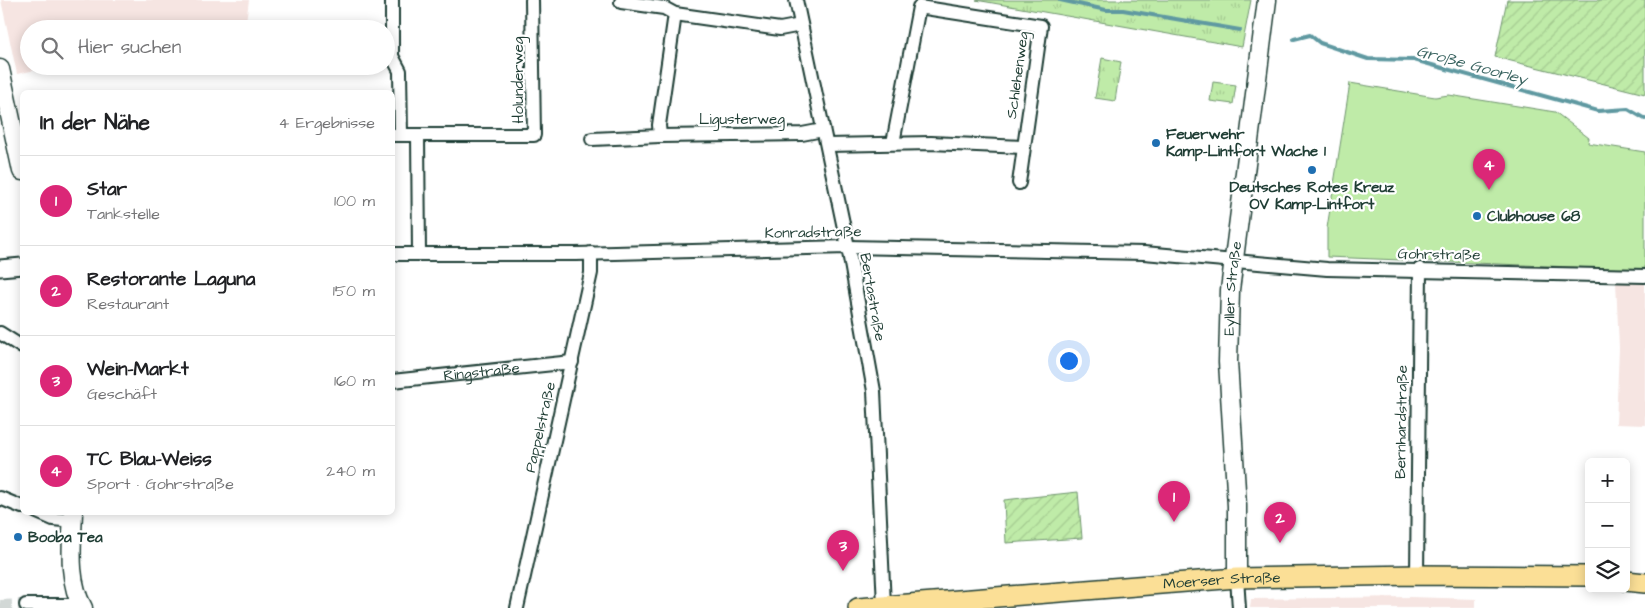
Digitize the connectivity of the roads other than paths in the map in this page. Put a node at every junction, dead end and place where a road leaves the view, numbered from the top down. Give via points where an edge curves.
1 (392, 0) edge
2 (532, 0) edge
3 (796, 0) edge
4 (1267, 0) edge
5 (621, 2) dead end
6 (674, 14) junction
7 (392, 20) edge
8 (802, 25) junction
9 (395, 62) edge
10 (0, 70) edge
11 (824, 130) junction
12 (7, 131) edge
13 (396, 135) edge
14 (418, 135) junction
15 (660, 136) junction
16 (592, 139) dead end
17 (894, 143) junction
18 (827, 145) junction
19 (1023, 147) junction
20 (20, 166) edge
21 (1019, 183) dead end
22 (848, 247) junction
23 (591, 253) junction
24 (395, 254) edge
25 (419, 254) junction
26 (1233, 259) junction
27 (20, 266) edge
28 (0, 268) edge
29 (1420, 269) junction
30 (1645, 276) edge
31 (0, 332) edge
32 (20, 347) edge
33 (572, 362) junction
34 (395, 381) edge
35 (0, 498) edge
36 (20, 506) edge
37 (56, 515) edge
38 (68, 517) edge
39 (1630, 572) edge
40 (1645, 572) edge
41 (1417, 575) junction
42 (1585, 576) edge
43 (1237, 578) junction
44 (1630, 581) edge
45 (1645, 583) edge
46 (884, 604) junction
47 (26, 605) dead end
48 (77, 607) edge
49 (516, 608) edge
50 (858, 608) edge
51 (1239, 608) edge

1 - 7 street, Holunderweg
2 - 14 street, Holunderweg via 534,135
3 - 8 street, Bertastraße
4 - 26 main road, Eyller Straße
5 - 6 street via 664,8
6 - 8 street via 780,29
6 - 15 street
8 - 11 street, Bertastraße
9 - 13 street, Holunderweg via 400,71
10 - 12 main road
11 - 15 street, Ligusterweg via 802,134
11 - 18 street, Bertastraße
12 - 20 main road
13 - 14 street, Holunderweg
14 - 25 street
15 - 16 street, Ligusterweg
17 - 18 street
17 - 19 street
17 - 19 street, Schlehenweg via 919,8 1041,26
18 - 22 street, Bertastraße
19 - 21 street, Schlehenweg
22 - 23 street, Konradstraße
22 - 26 street, Konradstraße via 1144,253
22 - 46 street, Bertastraße via 874,391
23 - 25 street, Konradstraße
23 - 33 street, Pappelstraße via 591,274
24 - 25 street, Konradstraße
26 - 29 street, Gohrstraße via 1327,269
26 - 43 main road, Eyller Straße via 1228,335
27 - 28 street
29 - 30 street, Gohrstraße
29 - 41 street, Bernhardstraße
31 - 32 street
33 - 34 street, Ringstraße
33 - 49 street, Pappelstraße
35 - 36 street
37 - 38 street
38 - 48 main road via 65,574
39 - 40 main road
41 - 42 main road, Moerser Straße
41 - 43 main road, Moerser Straße
43 - 46 main road, Moerser Straße
43 - 51 street
44 - 45 main road
46 - 50 main road, Moerser Straße
47 - 48 street

